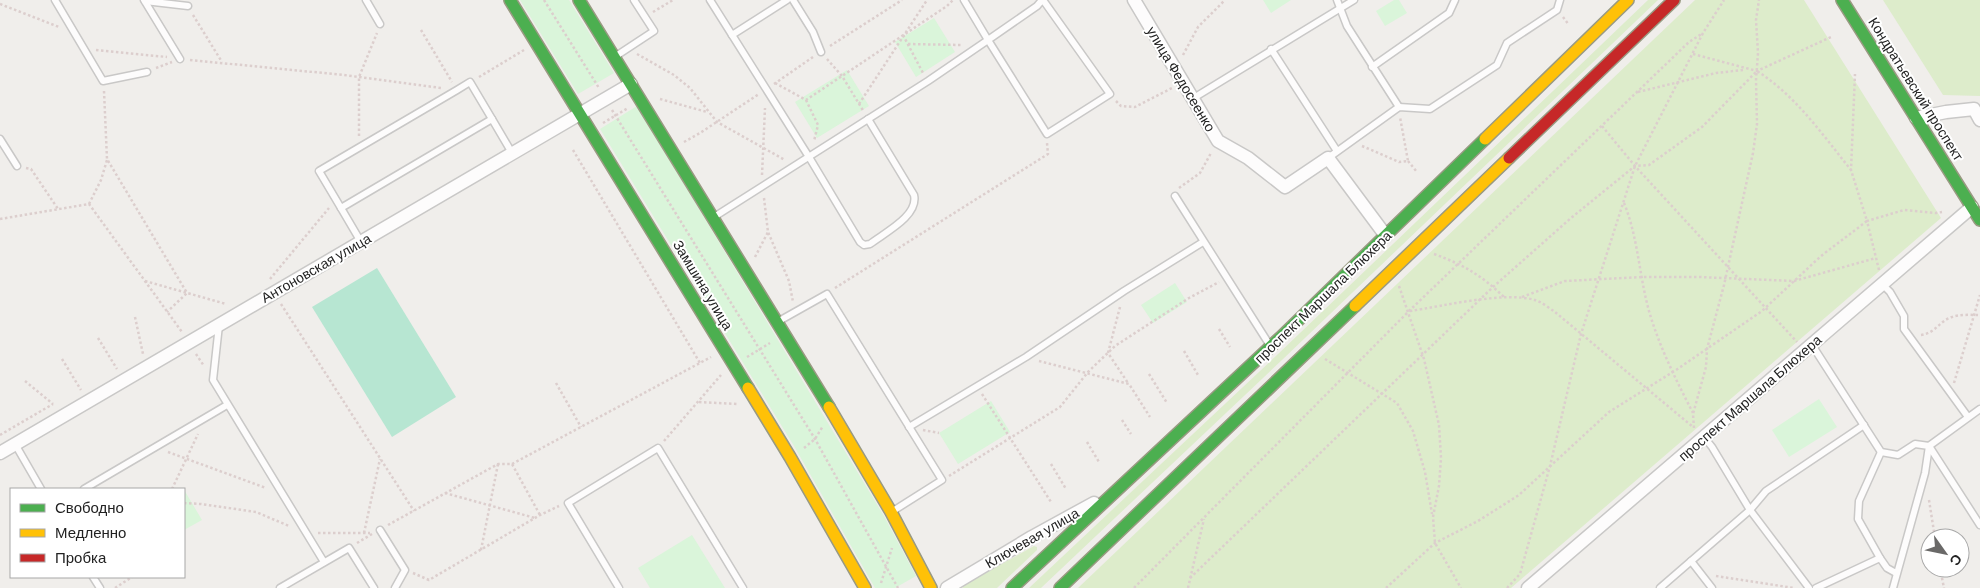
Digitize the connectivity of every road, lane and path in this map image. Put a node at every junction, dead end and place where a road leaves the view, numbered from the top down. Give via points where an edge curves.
1 (55, 0) edge
2 (366, 0) edge
3 (510, 0) edge
4 (544, 0) edge
5 (579, 0) edge
6 (634, 0) edge
7 (673, 0) edge
8 (710, 0) edge
9 (787, 0) edge
10 (793, 0) edge
11 (902, 0) edge
12 (927, 0) edge
13 (953, 0) edge
14 (964, 0) edge
15 (1043, 0) edge
16 (1134, 0) edge
17 (1225, 0) edge
18 (1337, 0) edge
19 (1354, 0) edge
20 (1455, 0) edge
21 (1560, 0) edge
22 (1628, 0) edge
23 (1674, 0) edge
24 (1724, 0) edge
25 (1759, 0) edge
26 (1842, 0) edge
27 (144, 1) edge
28 (0, 4) edge
29 (188, 6) joint
30 (1340, 9) junction
31 (645, 17) junction
32 (380, 24) joint
33 (421, 30) dead end
34 (74, 33) junction
35 (1703, 33) junction
36 (732, 35) junction
37 (903, 35) junction
38 (1832, 37) dead end
39 (988, 40) junction
40 (908, 44) junction
41 (980, 45) junction
42 (529, 47) dead end
43 (84, 48) junction
44 (629, 48) junction
45 (1271, 49) junction
46 (821, 52) junction
47 (1692, 54) junction
48 (615, 57) junction
49 (180, 59) junction
50 (222, 62) junction
51 (1372, 67) junction
52 (1747, 69) junction
53 (1175, 70) junction
54 (1757, 71) junction
55 (147, 72) joint
56 (1855, 74) dead end
57 (842, 76) junction
58 (359, 77) junction
59 (103, 81) junction
60 (928, 81) junction
61 (470, 82) junction
62 (1678, 82) junction
63 (775, 83) junction
64 (1183, 83) junction
65 (631, 84) junction
66 (766, 89) junction
67 (457, 90) junction
68 (1637, 92) junction
69 (602, 93) dead end
70 (1110, 94) junction
71 (1192, 99) junction
72 (641, 100) junction
73 (806, 100) junction
74 (859, 104) junction
75 (610, 106) dead end
76 (1399, 108) junction
77 (709, 113) junction
78 (1978, 113) edge
79 (580, 114) junction
80 (616, 115) junction
81 (1916, 118) junction
82 (492, 119) junction
83 (868, 119) junction
84 (716, 122) junction
85 (1602, 126) junction
86 (591, 130) junction
87 (1047, 134) junction
88 (0, 139) edge
89 (1218, 140) junction
90 (1351, 141) junction
91 (678, 145) dead end
92 (358, 148) junction
93 (764, 148) junction
94 (573, 150) dead end
95 (512, 153) junction
96 (1332, 154) junction
97 (809, 157) junction
98 (107, 159) junction
99 (1408, 161) junction
100 (16, 166) joint
101 (795, 166) junction
102 (1634, 166) junction
103 (1851, 170) junction
104 (1417, 172) dead end
105 (762, 186) junction
106 (1175, 196) joint
107 (336, 200) junction
108 (1624, 201) junction
109 (89, 204) junction
110 (1972, 207) junction
111 (341, 208) junction
112 (58, 209) junction
113 (1942, 212) dead end
114 (714, 218) junction
115 (0, 219) edge
116 (1980, 220) edge
117 (1866, 221) junction
118 (768, 232) junction
119 (1386, 236) junction
120 (361, 242) junction
121 (1203, 242) junction
122 (1415, 248) junction
123 (1876, 258) junction
124 (1459, 263) junction
125 (751, 264) dead end
126 (1728, 266) junction
127 (1393, 270) junction
128 (1642, 277) junction
129 (1227, 278) junction
130 (1725, 278) junction
131 (1600, 280) junction
132 (1740, 280) junction
133 (144, 281) junction
134 (1794, 281) junction
135 (1882, 284) junction
136 (1493, 286) junction
137 (270, 288) junction
138 (1124, 291) junction
139 (187, 293) junction
140 (827, 294) junction
141 (1980, 295) edge
142 (1504, 297) junction
143 (1522, 297) junction
144 (1478, 301) junction
145 (1766, 308) junction
146 (244, 310) junction
147 (1409, 311) junction
148 (167, 312) junction
149 (794, 312) junction
150 (1974, 315) junction
151 (1980, 315) edge
152 (135, 317) dead end
153 (778, 322) junction
154 (219, 325) junction
155 (1219, 329) dead end
156 (1581, 334) junction
157 (98, 338) dead end
158 (189, 342) junction
159 (772, 342) dead end
160 (1915, 344) junction
161 (1230, 347) dead end
162 (1271, 347) junction
163 (1808, 347) junction
164 (760, 349) junction
165 (1707, 349) junction
166 (1310, 350) junction
167 (1184, 351) dead end
168 (1108, 353) junction
169 (716, 354) dead end
170 (1422, 354) junction
171 (1026, 357) junction
172 (62, 360) dead end
173 (742, 360) dead end
174 (700, 363) junction
175 (146, 367) junction
176 (725, 370) dead end
177 (1088, 372) junction
178 (1348, 372) junction
179 (1672, 372) junction
180 (1149, 374) dead end
181 (1198, 375) dead end
182 (124, 380) junction
183 (213, 380) junction
184 (25, 381) dead end
185 (556, 383) dead end
186 (1129, 384) junction
187 (978, 386) junction
188 (1646, 388) junction
189 (1383, 394) junction
190 (1951, 394) junction
191 (88, 401) junction
192 (699, 402) junction
193 (1167, 403) dead end
194 (53, 404) junction
195 (737, 404) dead end
196 (227, 405) junction
197 (1980, 409) edge
198 (831, 410) junction
199 (66, 414) junction
200 (1693, 414) junction
201 (1150, 417) dead end
202 (1968, 417) junction
203 (206, 418) junction
204 (1122, 420) dead end
205 (1864, 425) junction
206 (581, 427) junction
207 (909, 427) junction
208 (1694, 428) junction
209 (1131, 434) dead end
210 (0, 435) edge
211 (1704, 437) junction
212 (1010, 438) junction
213 (815, 439) junction
214 (1086, 442) dead end
215 (15, 444) junction
216 (1929, 446) junction
217 (156, 447) junction
218 (658, 448) junction
219 (0, 452) edge
220 (1882, 452) junction
221 (790, 457) junction
222 (380, 458) junction
223 (186, 459) junction
224 (1099, 462) dead end
225 (498, 464) junction
226 (512, 464) junction
227 (1051, 464) dead end
228 (1550, 466) junction
229 (1924, 474) junction
230 (942, 480) junction
231 (40, 488) edge
232 (86, 488) edge
233 (172, 488) edge
234 (1066, 489) dead end
235 (1118, 490) junction
236 (445, 493) junction
237 (282, 494) junction
238 (1051, 502) dead end
239 (568, 503) junction
240 (185, 504) edge
241 (490, 506) junction
242 (1750, 510) junction
243 (414, 511) junction
244 (891, 512) junction
245 (540, 515) junction
246 (1205, 517) junction
247 (1433, 517) junction
248 (535, 518) junction
249 (1980, 525) edge
250 (899, 527) junction
251 (1933, 528) edge
252 (380, 530) joint
253 (306, 533) junction
254 (364, 533) junction
255 (1435, 543) junction
256 (349, 548) junction
257 (480, 550) junction
258 (1880, 558) junction
259 (1691, 560) junction
260 (324, 562) junction
261 (886, 565) junction
262 (405, 570) junction
263 (1701, 573) junction
264 (1896, 573) junction
265 (130, 578) edge
266 (1190, 578) junction
267 (115, 588) edge
268 (280, 588) edge
269 (374, 588) edge
270 (395, 588) edge
271 (619, 588) edge
272 (743, 588) edge
273 (865, 588) edge
274 (879, 588) edge
275 (898, 588) edge
276 (931, 588) edge
277 (947, 588) edge
278 (1012, 588) edge
279 (1060, 588) edge
280 (1134, 588) edge
281 (1188, 588) edge
282 (1386, 588) edge
283 (1461, 588) edge
284 (1507, 588) edge
285 (1528, 588) edge
286 (1660, 588) edge
287 (1712, 588) edge
288 (1794, 588) edge
289 (1809, 588) edge
290 (1816, 588) edge
291 (1893, 588) edge

1 - 34 lane
2 - 32 lane
3 - 79 main road, Замшина улица
4 - 69 path
5 - 48 main road
6 - 31 lane
7 - 31 path
8 - 36 lane
9 - 36 lane
10 - 46 lane
11 - 46 path
12 - 37 path
13 - 37 path
14 - 39 lane
15 - 39 lane
15 - 70 lane
16 - 53 street, улица Федосеенко
17 - 53 path via 1198,26
18 - 30 lane
19 - 30 lane
20 - 51 lane via 1449,13
21 - 76 lane via 1557,10 1507,43 1497,64 1490,70 1430,109
22 - 119 main road, проспект Маршала Блюхера
23 - 122 main road, проспект Маршала Блюхера
24 - 35 path
25 - 54 path
26 - 81 main road, Кондратьевский проспект
27 - 29 lane
27 - 49 lane
28 - 34 path
29 - 50 path
30 - 45 lane
30 - 51 lane
31 - 44 lane via 654,31
32 - 58 path
33 - 67 path
34 - 43 lane
35 - 47 path
35 - 68 path via 1689,42
36 - 66 lane
37 - 40 path
37 - 57 path
37 - 74 path
38 - 54 path
39 - 41 lane
39 - 87 lane
40 - 41 path
40 - 60 path
41 - 60 lane
42 - 61 path
43 - 49 path
43 - 59 lane
44 - 48 lane
44 - 77 path via 690,88
45 - 71 lane
45 - 96 lane
46 - 57 path
46 - 63 path
47 - 52 path
47 - 62 path
48 - 65 main road
49 - 50 path
49 - 55 path
50 - 58 path
51 - 76 lane
52 - 54 path
52 - 62 path
53 - 64 street, улица Федосеенко
54 - 102 path via 1702,126 1649,165
54 - 103 path via 1776,84 1807,115
54 - 126 path via 1757,124 1753,154
55 - 59 lane
56 - 103 path
57 - 73 path
57 - 74 path
58 - 67 path
58 - 92 path
59 - 98 path
60 - 83 lane
61 - 67 lane
61 - 82 lane
62 - 68 path
62 - 102 path
63 - 66 path
63 - 73 path
64 - 70 path via 1135,107 1121,106
64 - 71 street, улица Федосеенко
65 - 72 main road
65 - 79 street, Антоновская улица
66 - 84 path
66 - 93 path
66 - 97 lane
67 - 92 lane
68 - 85 path
70 - 87 lane
71 - 89 street, улица Федосеенко
72 - 77 path via 648,96
72 - 80 path
72 - 114 main road
73 - 97 path via 818,125
74 - 83 path
75 - 80 path
76 - 90 lane
76 - 99 path
77 - 84 path
78 - 81 street via 1946,112
79 - 86 main road, Замшина улица
79 - 95 street, Антоновская улица
80 - 86 path
80 - 164 path
81 - 110 main road, Кондратьевский проспект
82 - 95 lane
82 - 111 lane
83 - 97 lane
83 - 97 lane via 915,201 909,215 870,244 860,242
84 - 91 path
84 - 93 path
85 - 102 path
85 - 124 path
86 - 221 main road, Замшина улица
87 - 140 path via 1048,154
88 - 100 lane
89 - 96 street, улица Федосеенко via 1285,187
89 - 106 path via 1200,173 1179,188
90 - 96 lane
90 - 99 path via 1399,162
92 - 107 lane via 319,171
93 - 101 path
93 - 105 path
94 - 174 path
95 - 120 street, Антоновская улица
96 - 119 street
97 - 101 lane
98 - 109 path
98 - 139 path
99 - 104 path
100 - 112 path via 31,169
101 - 105 lane
102 - 108 path
102 - 126 path
102 - 136 path
103 - 117 path
105 - 114 lane
105 - 118 path
106 - 121 lane
107 - 111 lane
107 - 137 path
108 - 128 path
108 - 131 path
109 - 112 path
109 - 133 path
110 - 116 main road, Кондратьевский проспект
110 - 135 street, проспект Маршала Блюхера
111 - 120 lane
112 - 115 path
113 - 117 path via 1904,210
114 - 153 main road
117 - 123 path
117 - 134 path via 1820,256
118 - 125 path
118 - 149 path via 789,281
119 - 162 main road, проспект Маршала Блюхера
120 - 137 street, Антоновская улица
121 - 129 lane
121 - 138 lane
122 - 124 path
122 - 127 main road, проспект Маршала Блюхера
123 - 134 path
123 - 135 path
124 - 136 path
124 - 147 path
126 - 130 path
126 - 132 path
127 - 147 path
127 - 166 main road, проспект Маршала Блюхера
128 - 130 path
128 - 131 path
128 - 179 path via 1650,311
129 - 162 lane
129 - 168 path via 1181,304
130 - 132 path
130 - 165 path
131 - 143 path via 1565,282
131 - 156 path
132 - 134 path
132 - 145 path
133 - 139 path
133 - 148 path
134 - 145 path
135 - 160 lane via 1904,316 1904,329
135 - 163 street, проспект Маршала Блюхера
136 - 142 path
136 - 144 path
137 - 146 street, Антоновская улица
137 - 222 path
138 - 168 path
138 - 171 lane
139 - 146 path
139 - 148 path
140 - 149 lane
140 - 207 lane
141 - 150 path
142 - 143 path
142 - 144 path
143 - 156 path via 1537,300
144 - 147 path
144 - 170 path
145 - 163 path
145 - 165 path
146 - 154 street, Антоновская улица
147 - 170 path
147 - 178 path
148 - 158 path
149 - 153 lane
150 - 151 path
150 - 160 path via 1952,317 1930,334 1921,335
150 - 190 path
152 - 175 path
153 - 198 main road
154 - 158 street, Антоновская улица
154 - 183 lane
155 - 161 path
156 - 188 path
156 - 228 path
157 - 182 path
158 - 175 street, Антоновская улица
158 - 183 path
159 - 164 path
160 - 190 lane
162 - 235 main road, проспект Маршала Блюхера
163 - 205 lane
163 - 211 street, проспект Маршала Блюхера
164 - 173 path
164 - 213 path
165 - 179 path
165 - 200 path via 1706,367
166 - 178 path
166 - 279 main road, проспект Маршала Блюхера
167 - 181 path
168 - 177 path
168 - 186 path
169 - 174 path
170 - 189 path
170 - 247 path via 1439,425 1441,458
171 - 177 path
171 - 187 lane
172 - 191 path
174 - 206 path
175 - 182 street, Антоновская улица
176 - 192 path
177 - 186 path
177 - 212 path via 1060,407
178 - 189 path
178 - 246 path
179 - 188 path
179 - 200 path
180 - 193 path
182 - 191 street, Антоновская улица
183 - 196 lane
184 - 194 path
185 - 206 path
186 - 201 path
187 - 207 lane
187 - 212 path
188 - 208 path
188 - 228 path via 1609,412
189 - 247 path via 1396,403 1413,431
189 - 266 path
190 - 202 lane
191 - 199 street, Антоновская улица
192 - 195 path
192 - 218 path
194 - 199 path
194 - 210 path
196 - 203 lane
196 - 237 lane
197 - 202 lane
198 - 213 path
198 - 244 main road
199 - 215 street, Антоновская улица
200 - 208 path
202 - 216 lane
203 - 217 lane
203 - 223 path
204 - 209 path
205 - 220 lane
205 - 242 lane via 1766,491
206 - 226 path
207 - 230 lane
208 - 211 path
211 - 242 lane
211 - 285 street, проспект Маршала Блюхера
212 - 230 path
212 - 238 path
213 - 221 path
213 - 261 path
214 - 224 path
215 - 219 street, Антоновская улица
215 - 231 lane
216 - 220 lane via 1915,444 1898,455
216 - 229 lane
216 - 249 lane
217 - 223 path
217 - 232 lane
218 - 239 lane
218 - 272 lane
220 - 258 lane via 1859,501 1858,519
221 - 273 main road, Замшина улица
222 - 243 path
222 - 254 path
223 - 233 path
223 - 237 path
225 - 226 path
225 - 236 path
225 - 241 path
226 - 245 path
227 - 234 path
228 - 255 path via 1519,495
228 - 284 path via 1520,574
229 - 251 path
229 - 264 lane
230 - 244 lane
235 - 277 street, Ключевая улица
235 - 278 main road, проспект Маршала Блюхера
236 - 241 path
236 - 243 path
237 - 253 lane
239 - 245 path
239 - 271 lane
240 - 253 path via 256,512
241 - 248 path
241 - 257 path
242 - 259 lane
242 - 289 lane
243 - 252 path
244 - 250 main road
245 - 248 path
246 - 266 path
246 - 280 path
247 - 255 path
248 - 257 path
250 - 261 path
250 - 276 main road
252 - 262 lane
253 - 254 path
253 - 260 lane
254 - 256 path via 374,533
255 - 282 path
255 - 283 path
256 - 260 lane
256 - 269 lane
257 - 262 path via 429,580
258 - 264 lane via 1887,568
258 - 290 lane
259 - 263 lane
259 - 286 lane
260 - 268 lane
261 - 274 path
261 - 275 path
262 - 270 lane
263 - 287 lane
263 - 288 path
264 - 291 lane
265 - 267 path
266 - 281 path

